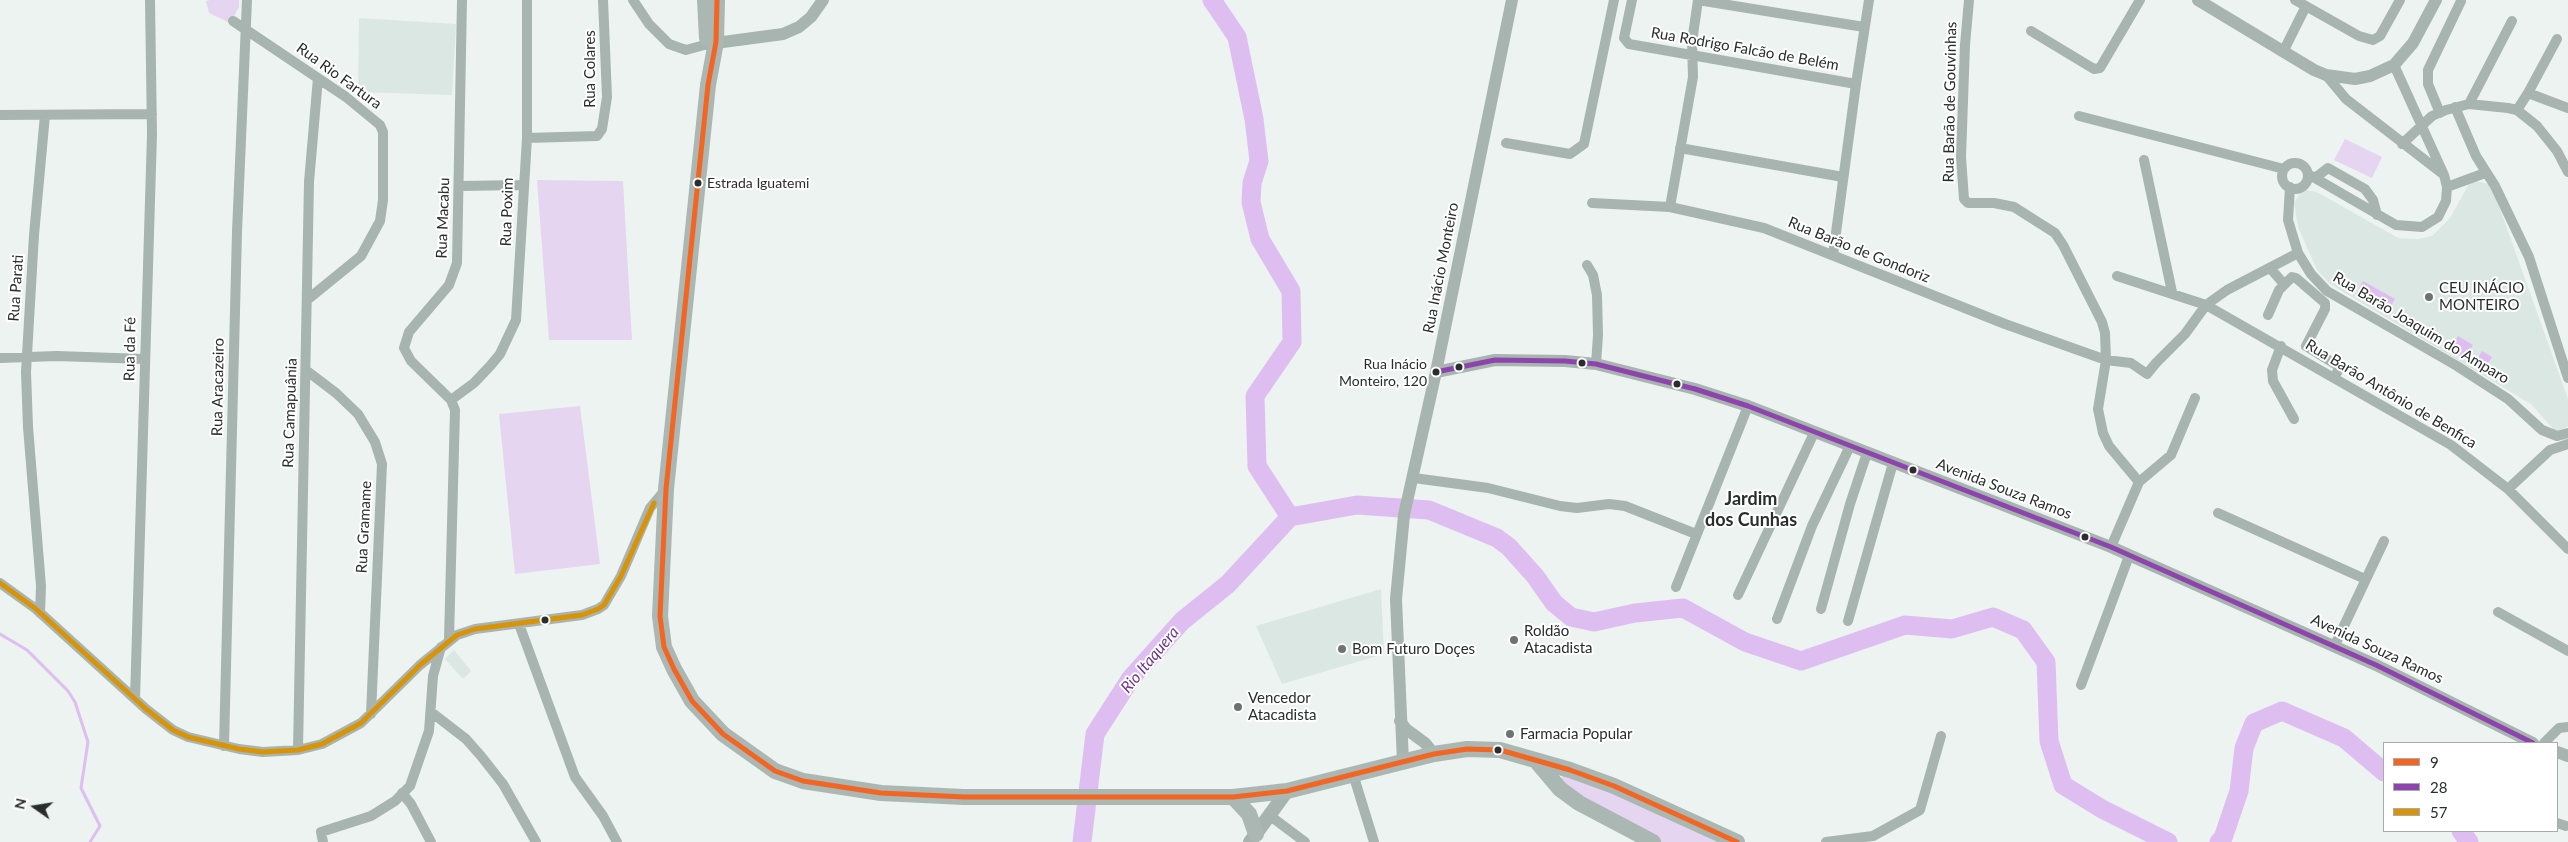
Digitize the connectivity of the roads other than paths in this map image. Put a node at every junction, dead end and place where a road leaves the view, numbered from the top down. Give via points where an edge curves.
1 (150, 0) edge
2 (247, 0) edge
3 (462, 0) edge
4 (527, 0) edge
5 (603, 0) edge
6 (633, 0) edge
7 (705, 0) edge
8 (716, 0) edge
9 (824, 0) edge
10 (1512, 0) edge
11 (1614, 0) edge
12 (1632, 0) edge
13 (1698, 0) edge
14 (1869, 0) edge
15 (1969, 0) edge
16 (2140, 0) edge
17 (2198, 0) edge
18 (2295, 0) edge
19 (2400, 0) edge
20 (2436, 0) edge
21 (2461, 1) edge
22 (2306, 6) junction
23 (233, 21) dead end
24 (2512, 21) dead end
25 (1864, 27) junction
26 (246, 29) junction
27 (2031, 31) dead end
28 (2557, 39) dead end
29 (712, 43) junction
30 (2284, 50) junction
31 (1693, 55) junction
32 (2394, 65) junction
33 (2326, 76) junction
34 (318, 78) junction
35 (1856, 84) junction
36 (2528, 93) junction
37 (2469, 104) junction
38 (2455, 107) junction
39 (2568, 108) edge
40 (2517, 110) junction
41 (2440, 113) junction
42 (152, 114) junction
43 (0, 115) edge
44 (45, 115) junction
45 (2079, 116) dead end
46 (2421, 125) junction
47 (527, 138) junction
48 (1506, 143) dead end
49 (2402, 144) junction
50 (1680, 148) junction
51 (2144, 160) dead end
52 (2284, 169) junction
53 (2568, 172) edge
54 (2485, 173) junction
55 (2444, 175) junction
56 (2312, 176) junction
57 (1844, 177) junction
58 (523, 185) junction
59 (460, 186) junction
60 (2447, 187) junction
61 (2290, 188) junction
62 (1592, 203) dead end
63 (1670, 207) junction
64 (2377, 215) junction
65 (2298, 253) junction
66 (1833, 255) junction
67 (1587, 265) dead end
68 (2270, 268) junction
69 (2117, 276) dead end
70 (2284, 284) junction
71 (2172, 292) junction
72 (307, 300) junction
73 (2206, 304) junction
74 (2268, 315) dead end
75 (2282, 346) junction
76 (27, 357) junction
77 (0, 358) edge
78 (144, 359) junction
79 (2106, 360) junction
80 (1596, 364) junction
81 (307, 372) junction
82 (1436, 372) junction
83 (2334, 378) junction
84 (2568, 378) edge
85 (2195, 398) dead end
86 (451, 400) junction
87 (1748, 406) junction
88 (2294, 419) dead end
89 (1814, 433) junction
90 (2568, 433) edge
91 (2568, 444) edge
92 (1850, 446) junction
93 (1867, 453) junction
94 (1893, 463) junction
95 (1414, 478) junction
96 (2139, 482) junction
97 (666, 489) junction
98 (2508, 490) junction
99 (2218, 513) dead end
100 (1696, 534) junction
101 (2384, 541) dead end
102 (2111, 547) junction
103 (2568, 549) edge
104 (2129, 556) junction
105 (2366, 579) junction
106 (0, 583) edge
107 (1676, 587) dead end
108 (1738, 595) dead end
109 (1821, 609) dead end
110 (2498, 612) dead end
111 (40, 613) junction
112 (1777, 619) dead end
113 (1848, 621) dead end
114 (519, 624) junction
115 (449, 640) junction
116 (441, 647) junction
117 (2334, 647) junction
118 (2568, 651) edge
119 (2081, 685) dead end
120 (135, 699) junction
121 (431, 712) junction
122 (371, 714) junction
123 (1400, 721) junction
124 (2568, 727) edge
125 (1941, 736) dead end
126 (2531, 742) edge
127 (2545, 742) edge
128 (224, 746) junction
129 (298, 750) junction
130 (1434, 754) junction
131 (1403, 762) junction
132 (1538, 763) junction
133 (1570, 770) junction
134 (1353, 774) junction
135 (1560, 788) junction
136 (1288, 790) junction
137 (402, 793) junction
138 (1233, 797) junction
139 (1269, 815) junction
140 (322, 837) edge
141 (1253, 838) edge
142 (431, 842) edge
143 (536, 842) edge
144 (617, 842) edge
145 (1305, 842) edge
146 (1374, 842) edge
147 (1653, 842) edge
148 (1736, 842) edge
149 (1826, 842) edge

1 - 42 street, Rua da Fé
2 - 26 street, Rua Aracazeiro
3 - 59 street, Rua Macabu
4 - 47 street, Rua Poxim
5 - 47 street, Rua Colares via 605,122 597,136
6 - 29 street via 649,24 669,44 686,50
7 - 29 main road
8 - 29 main road
9 - 29 street via 811,18 783,34
10 - 82 street, Rua Inácio Monteiro
11 - 48 street via 1584,144 1570,154
12 - 31 street, Rua Rodrigo Falcão de Belém via 1624,38 1629,44
13 - 25 street
13 - 31 street
14 - 25 street
15 - 79 street, Rua Barão de Gouvinhas via 1961,157 1964,199 1968,203 2014,207 2055,233 2102,322
16 - 27 street via 2100,68 2094,69
17 - 30 street
18 - 22 street
19 - 22 street via 2380,36 2368,40
20 - 32 street via 2413,43
21 - 41 street via 2428,70 2428,84
22 - 30 street
23 - 26 street, Rua Rio Fartura
24 - 37 street
25 - 35 street
26 - 34 street, Rua Rio Fartura
26 - 128 street, Rua Aracazeiro via 237,232
28 - 36 street
29 - 97 main road
30 - 33 street
31 - 35 street, Rua Rodrigo Falcão de Belém
31 - 50 street via 1693,78
32 - 33 street via 2355,79
32 - 46 street
33 - 49 street via 2346,100
34 - 72 street, Rua Camapuânia via 310,182
34 - 72 street, Rua Rio Fartura via 382,128 383,200 380,221 364,252
35 - 57 street
36 - 39 street
36 - 40 street
37 - 38 street
37 - 40 street
38 - 41 street
38 - 54 street
40 - 53 street via 2546,135
41 - 46 street
42 - 44 street
42 - 78 street, Rua da Fé
43 - 44 street
44 - 76 street, Rua Parati
45 - 52 street
46 - 49 street
46 - 55 street
47 - 58 street, Rua Poxim
49 - 55 street
50 - 57 street
50 - 63 street
51 - 71 street
52 - 56 street via 2290,163 2298,163
52 - 61 street via 2282,180
54 - 60 street
54 - 84 street via 2495,186 2529,257
55 - 60 street
56 - 61 street via 2303,186
56 - 64 street
56 - 64 street via 2328,168 2364,189 2373,200
57 - 66 street
58 - 59 street
58 - 86 street, Rua Poxim via 516,320 496,360
59 - 86 street, Rua Macabu via 458,250 453,278 409,332 404,348 410,361
60 - 64 street via 2443,209 2432,222 2422,227 2405,227
61 - 65 street, Rua Barão Joaquim do Amparo via 2288,220
62 - 63 street, Rua Barão de Gondoriz
63 - 66 street, Rua Barão de Gondoriz via 1764,228
65 - 68 street
65 - 90 street, Rua Barão Joaquim do Amparo via 2318,282 2344,303 2472,375 2508,399 2542,430 2557,436
66 - 79 street, Rua Barão de Gondoriz via 2005,324
67 - 80 street via 1597,295
68 - 70 street
68 - 73 street
69 - 71 street, Rua Barão Antônio de Benfica
70 - 74 street
70 - 83 street via 2288,279 2296,278 2325,303 2325,310 2306,346 2340,367
71 - 73 street, Rua Barão Antônio de Benfica
72 - 81 street, Rua Camapuânia
73 - 75 street, Rua Barão Antônio de Benfica
73 - 79 street, Rua Barão de Gondoriz via 2185,334 2147,374 2131,363
75 - 83 street, Rua Barão Antônio de Benfica
75 - 88 street via 2272,370 2273,381
76 - 77 street
76 - 78 street
76 - 111 street, Rua Parati via 28,428 41,586
78 - 120 street, Rua da Fé
79 - 96 street via 2099,397 2101,426 2109,446
80 - 82 street, Avenida Souza Ramos via 1495,360
80 - 87 street, Avenida Souza Ramos
81 - 122 street, Rua Gramame via 358,414 375,442 382,464
81 - 129 street, Rua Camapuânia
82 - 95 street, Rua Inácio Monteiro
83 - 98 street, Rua Barão Antônio de Benfica via 2451,445
85 - 96 street via 2170,455
86 - 115 street via 456,421
87 - 89 street, Avenida Souza Ramos
87 - 100 street
89 - 92 street, Avenida Souza Ramos
89 - 108 street
91 - 98 street via 2550,450
92 - 93 street, Avenida Souza Ramos
92 - 112 street via 1812,526
93 - 94 street, Avenida Souza Ramos
93 - 109 street
94 - 102 street, Avenida Souza Ramos
94 - 113 street
95 - 100 street via 1488,488 1560,506 1625,506
95 - 123 street, Rua Inácio Monteiro via 1404,515 1396,598
96 - 102 street
97 - 114 street via 650,508 621,576 604,605 582,615
97 - 138 main road via 660,616 664,647 692,701 722,734 775,771 803,782 881,794
98 - 103 street, Rua Barão Antônio de Benfica
99 - 105 street
100 - 107 street
101 - 105 street
102 - 104 street, Avenida Souza Ramos
104 - 117 street, Avenida Souza Ramos
104 - 119 street
105 - 117 street
106 - 111 street
110 - 118 street
111 - 120 street
114 - 115 street via 475,628
114 - 144 street via 575,777
115 - 116 street
116 - 121 street via 433,676
116 - 122 street
117 - 126 street, Avenida Souza Ramos
120 - 128 street via 173,730
121 - 137 street via 421,759 410,786
121 - 143 street via 466,739 481,756 503,784
122 - 129 street via 340,736
123 - 130 street
123 - 131 street, Rua Inácio Monteiro
124 - 127 street via 2559,728
125 - 149 street via 1920,810 1873,836
128 - 129 street via 263,752
130 - 131 main road
130 - 132 main road via 1486,749 1514,753
131 - 134 main road
132 - 133 main road
132 - 135 main road
133 - 135 main road via 1561,778
133 - 148 main road via 1614,786
134 - 136 main road
134 - 146 street
135 - 147 main road via 1579,803
136 - 138 main road
136 - 139 main road
137 - 140 street via 371,816
137 - 142 street
138 - 141 main road via 1249,814
139 - 141 main road
139 - 145 street

